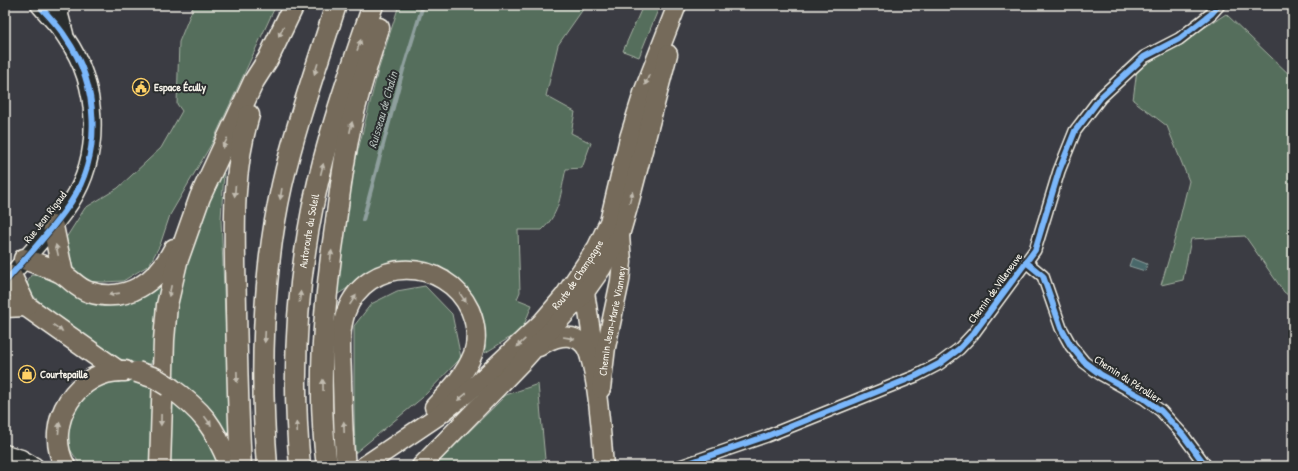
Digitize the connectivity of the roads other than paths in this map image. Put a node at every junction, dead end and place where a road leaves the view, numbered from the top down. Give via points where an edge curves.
1 (39, 5) edge
2 (61, 5) edge
3 (294, 5) edge
4 (336, 5) edge
5 (373, 5) edge
6 (385, 5) edge
7 (677, 5) edge
8 (680, 5) edge
9 (1219, 5) edge
10 (66, 37) junction
11 (268, 59) junction
12 (200, 197) junction
13 (53, 226) junction
14 (620, 235) junction
15 (597, 247) junction
16 (24, 259) junction
17 (1026, 262) junction
18 (63, 274) junction
19 (8, 278) edge
20 (585, 292) junction
21 (26, 306) junction
22 (5, 307) edge
23 (590, 358) junction
24 (524, 360) junction
25 (128, 371) junction
26 (599, 408) junction
27 (5, 453) edge
28 (370, 461) edge
29 (35, 466) edge
30 (65, 466) edge
31 (160, 466) edge
32 (230, 466) edge
33 (241, 466) edge
34 (267, 466) edge
35 (300, 466) edge
36 (327, 466) edge
37 (346, 466) edge
38 (422, 466) edge
39 (604, 466) edge
40 (680, 466) edge
41 (1206, 466) edge

1 - 10 street, Rue Jean Rigaud
2 - 10 street, Rue Jean Rigaud via 60,15
3 -> 11 highway
4 -> 34 highway via 299,121 282,186 274,237 263,364
35 -> 5 highway, Autoroute du Soleil via 296,370 304,259 313,204 341,97
36 -> 6 highway via 322,367 328,283 343,168 351,128
7 -> 15 main road, Route de Champagne via 644,90 629,138 609,222
14 -> 8 main road, Route de Champagne
9 - 17 street, Chemin de Villeneuve via 1212,14 1179,39 1144,57 1101,97 1074,131 1035,250
10 - 13 street, Rue Jean Rigaud via 77,56 90,96 93,134 88,164 81,185
11 -> 12 highway via 254,81
11 -> 33 highway via 241,145 235,191
12 -> 18 highway via 168,261 148,283 130,291 107,296 88,292
12 -> 31 highway via 179,256 167,304
13 - 16 street, Rue Jean Rigaud
18 -> 13 highway
14 - 20 main road, Route de Champagne
14 - 26 main road, Chemin Jean-Marie Vianney via 620,281 606,347
15 - 20 main road, Chemin Jean-Marie Vianney via 586,279
15 -> 28 main road, Route de Champagne via 564,296 510,353 438,416
16 - 18 highway
16 - 19 street, Rue Jean Rigaud
17 - 40 street, Chemin de Villeneuve via 973,334 939,364 916,376 767,436
17 - 41 street, Chemin du Pérollier via 1043,276 1061,328 1070,346 1084,362 1161,411
19 - 21 highway
20 - 23 main road, Chemin Jean-Marie Vianney via 592,338
20 - 24 main road, Route de Champagne
21 - 22 highway
21 -> 25 highway
24 -> 23 main road, Chemin Jean-Marie Vianney via 546,341 557,337 577,340 584,345
23 - 26 main road, Chemin Jean-Marie Vianney
24 - 38 main road, Route de Champagne
30 -> 25 highway via 60,454 58,437 61,416 65,408 78,389 92,378 107,372
25 -> 32 highway, bridge via 155,378 205,417
26 - 39 main road, Chemin Jean-Marie Vianney
27 - 29 street
37 -> 28 main road via 341,343 347,310 359,291 383,275 403,270 438,275 454,287 467,303 476,330 474,352 464,373 433,408

